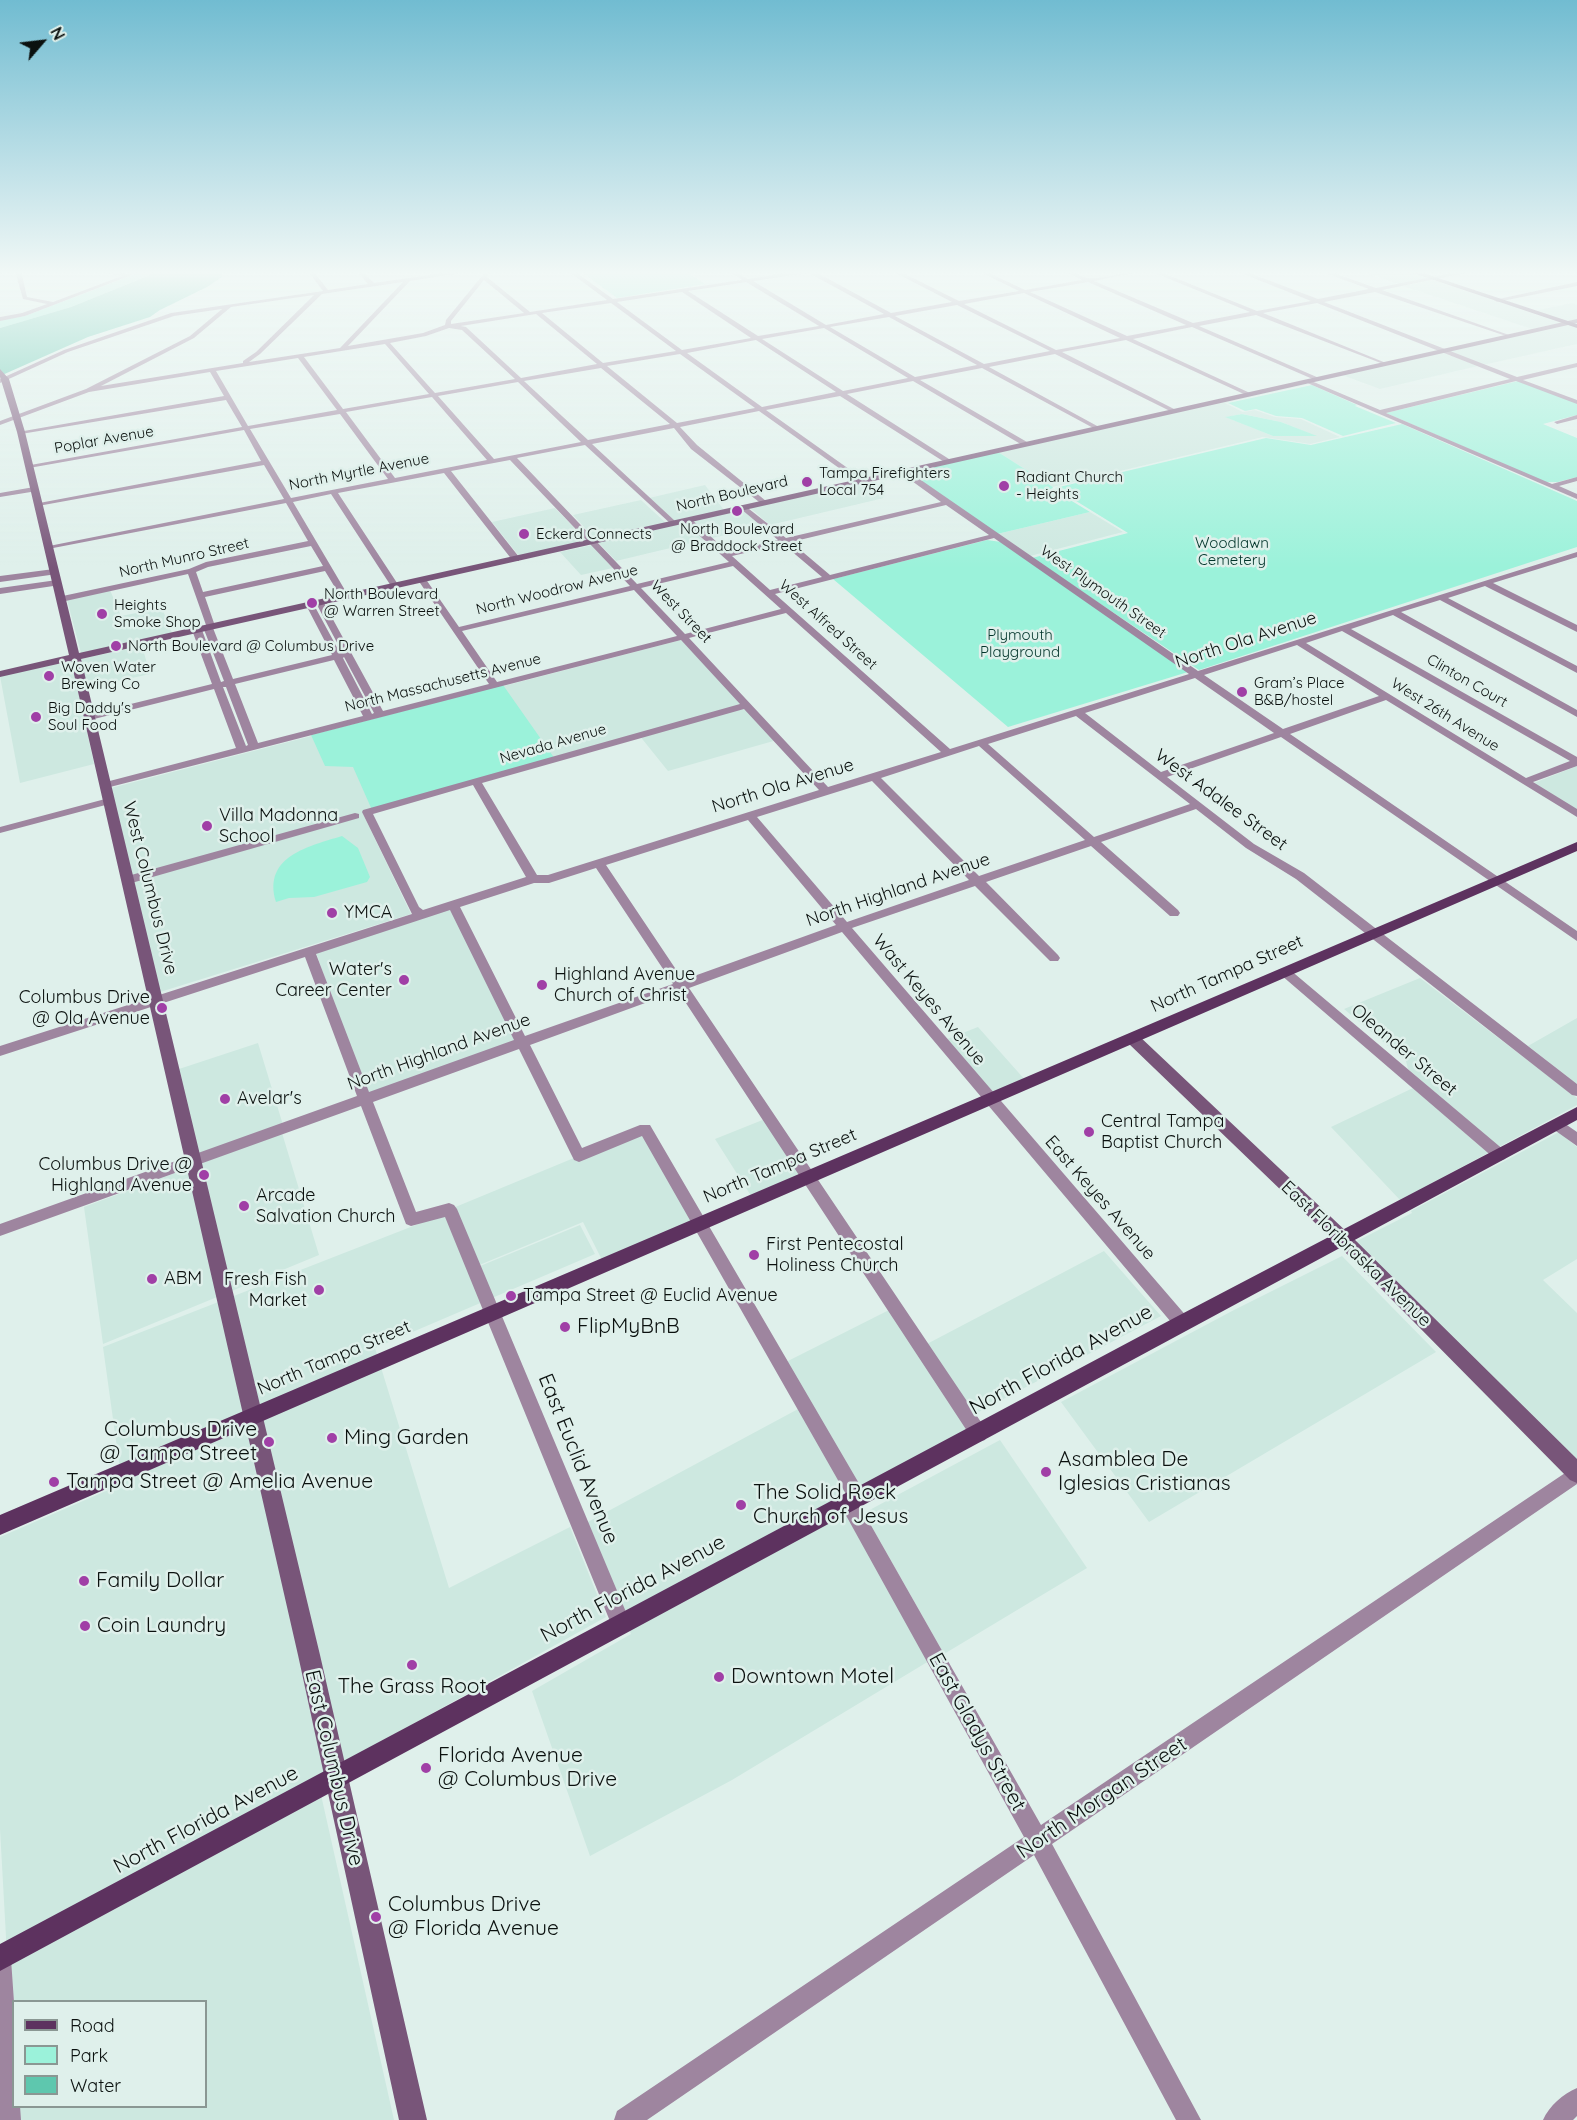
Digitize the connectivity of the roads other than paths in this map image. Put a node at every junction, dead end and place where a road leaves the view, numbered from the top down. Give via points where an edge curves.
1 (19, 370) edge
2 (127, 370) edge
3 (212, 370) joint
4 (310, 370) edge
5 (410, 370) edge
6 (508, 370) edge
7 (581, 370) edge
8 (608, 370) edge
9 (707, 370) edge
10 (807, 370) edge
11 (899, 370) edge
12 (963, 370) edge
13 (991, 370) edge
14 (1093, 370) edge
15 (1196, 370) edge
16 (1296, 370) edge
17 (1357, 370) edge
18 (1493, 370) edge
19 (1558, 370) edge
20 (2, 377) edge
21 (914, 379) junction
22 (1317, 379) junction
23 (1518, 380) junction
24 (520, 381) junction
25 (1307, 381) junction
26 (88, 390) junction
27 (842, 392) junction
28 (1248, 394) junction
29 (433, 396) junction
30 (229, 397) junction
31 (1577, 402) edge
32 (759, 408) junction
33 (1174, 411) junction
34 (342, 412) junction
35 (1380, 412) junction
36 (16, 416) junction
37 (1577, 417) edge
38 (1557, 422) dead end
39 (0, 423) edge
40 (675, 425) junction
41 (1097, 428) junction
42 (247, 429) junction
43 (21, 432) junction
44 (586, 442) junction
45 (1024, 444) junction
46 (511, 456) junction
47 (491, 460) junction
48 (946, 461) junction
49 (266, 462) junction
50 (28, 466) junction
51 (445, 469) junction
52 (902, 471) junction
53 (392, 479) junction
54 (1577, 479) edge
55 (860, 481) junction
56 (1552, 486) junction
57 (34, 489) junction
58 (333, 491) junction
59 (0, 495) edge
60 (1577, 497) edge
61 (288, 500) junction
62 (763, 503) junction
63 (946, 503) junction
64 (38, 504) junction
65 (744, 507) junction
66 (687, 520) junction
67 (672, 524) junction
68 (994, 536) junction
69 (592, 541) junction
70 (785, 542) junction
71 (312, 543) junction
72 (48, 547) junction
73 (1577, 554) edge
74 (726, 555) junction
75 (516, 559) junction
76 (735, 562) junction
77 (327, 568) junction
78 (191, 571) junction
79 (54, 572) junction
80 (828, 578) junction
81 (0, 579) edge
82 (422, 580) junction
83 (57, 583) junction
84 (1486, 583) junction
85 (394, 586) junction
86 (635, 586) junction
87 (0, 591) edge
88 (768, 593) junction
89 (200, 595) junction
90 (345, 597) junction
91 (1440, 597) junction
92 (61, 599) junction
93 (315, 604) junction
94 (788, 610) junction
95 (1394, 612) junction
96 (1577, 616) edge
97 (1562, 622) junction
98 (205, 628) junction
99 (1343, 628) junction
100 (1577, 629) edge
101 (457, 630) junction
102 (684, 637) junction
103 (1298, 642) junction
104 (341, 652) junction
105 (76, 657) junction
106 (1577, 670) edge
107 (0, 674) edge
108 (1197, 676) junction
109 (228, 680) junction
110 (217, 683) junction
111 (495, 685) junction
112 (1386, 697) junction
113 (747, 705) junction
114 (1079, 713) junction
115 (90, 714) junction
116 (1577, 714) edge
117 (380, 715) junction
118 (369, 717) junction
119 (1280, 733) junction
120 (981, 743) junction
121 (254, 747) junction
122 (242, 750) junction
123 (948, 753) junction
124 (1577, 761) edge
125 (1160, 776) junction
126 (874, 777) junction
127 (476, 781) junction
128 (1525, 782) junction
129 (106, 785) junction
130 (826, 791) junction
131 (110, 801) junction
132 (1198, 805) junction
133 (361, 814) junction
134 (1577, 814) edge
135 (750, 815) junction
136 (0, 830) edge
137 (1092, 841) junction
138 (1577, 846) edge
139 (598, 863) junction
140 (533, 879) junction
141 (128, 880) junction
142 (1495, 881) junction
143 (978, 882) junction
144 (453, 905) junction
145 (1174, 913) dead end
146 (422, 915) junction
147 (844, 927) junction
148 (1374, 933) junction
149 (1577, 937) edge
150 (309, 952) junction
151 (1054, 958) dead end
152 (1285, 972) junction
153 (679, 986) junction
154 (158, 1000) junction
155 (1133, 1039) junction
156 (521, 1042) junction
157 (0, 1051) edge
158 (1577, 1091) edge
159 (363, 1098) junction
160 (989, 1099) junction
161 (1577, 1113) edge
162 (1558, 1125) junction
163 (1577, 1140) edge
164 (1500, 1155) junction
165 (194, 1160) junction
166 (806, 1177) junction
167 (700, 1223) junction
168 (0, 1230) edge
169 (1343, 1239) junction
170 (494, 1312) junction
171 (1182, 1323) junction
172 (252, 1416) junction
173 (979, 1434) junction
174 (1577, 1474) edge
175 (854, 1501) junction
176 (0, 1524) edge
177 (621, 1624) junction
178 (337, 1778) junction
179 (1039, 1841) junction
180 (0, 1959) edge
181 (1577, 2100) edge
182 (9, 2120) edge
183 (413, 2120) edge
184 (627, 2120) edge
185 (1189, 2120) edge
186 (1555, 2120) edge

1 - 20 street
2 - 26 street
3 - 26 street
3 - 30 street
4 - 34 street
5 - 29 street
6 - 24 street
7 - 24 street, Poplar Avenue
8 - 40 street
9 - 32 street
10 - 27 street
11 - 21 street
12 - 21 street, North Myrtle Avenue
13 - 41 street
14 - 33 street
15 - 28 street
16 - 22 street
17 - 22 street, North Boulevard
18 - 23 street
19 - 23 street
20 - 36 street, West Columbus Drive
21 - 27 street, North Myrtle Avenue
21 - 45 street
22 - 25 street, North Boulevard
23 - 31 street
23 - 35 street
24 - 29 street, Poplar Avenue
24 - 44 street
25 - 28 street, North Boulevard
25 - 35 street
26 - 36 street
27 - 32 street, North Myrtle Avenue
27 - 48 street
28 - 33 street, North Boulevard
29 - 34 street, Poplar Avenue
29 - 47 street
30 - 42 street
30 - 43 street
32 - 40 street, North Myrtle Avenue
32 - 55 street
33 - 41 street, North Boulevard
34 - 42 street, Poplar Avenue
34 - 53 street
35 - 56 street
36 - 39 street
36 - 43 street, West Columbus Drive
37 - 38 street
40 - 44 street, North Myrtle Avenue
40 - 62 street via 694,447
41 - 45 street, North Boulevard
42 - 49 street
42 - 50 street, Poplar Avenue
43 - 50 street, West Columbus Drive
44 - 46 street, North Myrtle Avenue
44 - 67 street
45 - 48 street, North Boulevard
46 - 47 street, North Myrtle Avenue
46 - 69 street, West Street
47 - 51 street, North Myrtle Avenue
48 - 52 street, North Boulevard
49 - 61 street
49 - 64 street
50 - 57 street, West Columbus Drive
51 - 53 street, North Myrtle Avenue
51 - 75 street
52 - 55 street, North Boulevard
52 - 63 street, West Plymouth Street
53 - 58 street, North Myrtle Avenue
54 - 56 street
55 - 62 street, North Boulevard
56 - 60 street
57 - 59 street
57 - 64 street, West Columbus Drive
58 - 61 street, North Myrtle Avenue
58 - 85 street
61 - 71 street
61 - 72 street, North Myrtle Avenue
62 - 65 street, North Boulevard
63 - 68 street, West Plymouth Street
63 - 70 street
64 - 72 street, West Columbus Drive
65 - 66 street, North Boulevard
65 - 70 street
66 - 67 street, North Boulevard
66 - 74 street, West Alfred Street
67 - 69 street, North Boulevard
68 - 80 street
68 - 108 street, West Plymouth Street
69 - 75 street, North Boulevard
69 - 86 street, West Street
70 - 74 street
70 - 80 street
71 - 77 street
71 - 78 street, North Munro Street
72 - 79 street, West Columbus Drive
73 - 84 street, North Ola Avenue
74 - 76 street, West Alfred Street
75 - 82 street, North Boulevard
76 - 86 street, North Woodrow Avenue
76 - 88 street, West Alfred Street
77 - 89 street
77 - 90 street
78 - 89 street
78 - 92 street, North Munro Street
79 - 81 street
79 - 83 street, West Columbus Drive
80 - 88 street
82 - 85 street, North Boulevard
82 - 101 street
83 - 87 street
83 - 92 street, West Columbus Drive
84 - 91 street, North Ola Avenue
84 - 97 street
85 - 90 street, North Boulevard
86 - 101 street, North Woodrow Avenue
86 - 102 street, West Street
88 - 94 street, West Alfred Street
89 - 98 street
90 - 93 street, North Boulevard
91 - 95 street, North Ola Avenue
91 - 106 street
92 - 105 street, West Columbus Drive
93 - 98 street, North Boulevard
93 - 104 street
94 - 102 street, North Massachusetts Avenue
94 - 123 street, West Alfred Street
95 - 99 street, North Ola Avenue
95 - 116 street
96 - 97 street
97 - 100 street
98 - 105 street, North Boulevard
98 - 109 street
98 - 110 street
99 - 103 street, North Ola Avenue
99 - 124 street, Clinton Court
101 - 111 street
102 - 111 street, North Massachusetts Avenue
102 - 113 street, West Street
103 - 108 street, North Ola Avenue
103 - 112 street, West 26th Avenue
104 - 109 street
104 - 117 street
104 - 118 street
105 - 107 street, North Boulevard
105 - 115 street, West Columbus Drive
108 - 114 street, North Ola Avenue
108 - 119 street, West Plymouth Street
109 - 110 street
109 - 121 street
110 - 115 street
110 - 122 street
111 - 117 street, North Massachusetts Avenue
112 - 119 street
112 - 128 street, West 26th Avenue
113 - 127 street, Nevada Avenue
113 - 130 street, West Street
114 - 120 street, North Ola Avenue
114 - 125 street, West Adalee Street
115 - 129 street, West Columbus Drive
117 - 118 street, North Massachusetts Avenue
118 - 121 street, North Massachusetts Avenue
119 - 125 street
119 - 142 street, West Plymouth Street
120 - 123 street, North Ola Avenue
120 - 137 street
121 - 122 street, North Massachusetts Avenue
122 - 129 street, North Massachusetts Avenue
123 - 126 street, North Ola Avenue
124 - 128 street
125 - 132 street, West Adalee Street
126 - 130 street, North Ola Avenue
126 - 143 street
127 - 133 street, Nevada Avenue
127 - 140 street
128 - 134 street, West 26th Avenue
129 - 131 street, West Columbus Drive
130 - 135 street, North Ola Avenue
131 - 136 street
131 - 141 street, West Columbus Drive
132 - 137 street, North Highland Avenue
132 - 148 street, West Adalee Street
133 - 141 street, Nevada Avenue
133 - 146 street via 414,909
135 - 139 street, North Ola Avenue
135 - 147 street, Wast Keyes Avenue
137 - 143 street, North Highland Avenue
137 - 145 street
138 - 142 main road, North Tampa Street
139 - 140 street, North Ola Avenue via 549,879
139 - 153 street
140 - 144 street, North Ola Avenue
141 - 154 street, West Columbus Drive
142 - 148 main road, North Tampa Street
142 - 149 street, West Plymouth Street
143 - 147 street, North Highland Avenue
143 - 151 street
144 - 146 street, North Ola Avenue
144 - 156 street
146 - 150 street, North Ola Avenue
147 - 153 street, North Highland Avenue
147 - 160 street, Wast Keyes Avenue
148 - 152 main road, North Tampa Street
148 - 158 street, West Adalee Street
150 - 154 street, North Ola Avenue
150 - 159 street
152 - 155 main road, North Tampa Street
152 - 164 street, Oleander Street
153 - 156 street, North Highland Avenue
153 - 166 street
154 - 157 street, North Ola Avenue
154 - 165 street, West Columbus Drive
155 - 160 main road, North Tampa Street
155 - 169 street, East Floribraska Avenue
156 - 159 street, North Highland Avenue
156 - 167 street, East Gladys Street via 579,1156 645,1129
159 - 165 street, North Highland Avenue
159 - 170 street, East Euclid Avenue via 411,1220 449,1209
160 - 166 main road, North Tampa Street
160 - 171 street, East Keyes Avenue
161 - 162 main road, North Florida Avenue
162 - 163 street
162 - 164 main road, North Florida Avenue
164 - 169 main road, North Florida Avenue
165 - 168 street, North Highland Avenue
165 - 172 street, West Columbus Drive
166 - 167 main road, North Tampa Street
166 - 173 street
167 - 170 main road, North Tampa Street
167 - 175 street, East Gladys Street
169 - 171 main road, North Florida Avenue
169 - 174 street, East Floribraska Avenue
170 - 172 main road, North Tampa Street
170 - 177 street, East Euclid Avenue
171 - 173 main road, North Florida Avenue
172 - 176 main road, North Tampa Street
172 - 178 street, East Columbus Drive
173 - 175 main road, North Florida Avenue
174 - 179 street, North Morgan Street
175 - 177 main road, North Florida Avenue
175 - 179 street, East Gladys Street
177 - 178 main road, North Florida Avenue
178 - 180 main road, North Florida Avenue
178 - 183 street, East Columbus Drive
179 - 184 street, North Morgan Street
179 - 185 street, East Gladys Street
180 - 182 street
181 - 186 street

